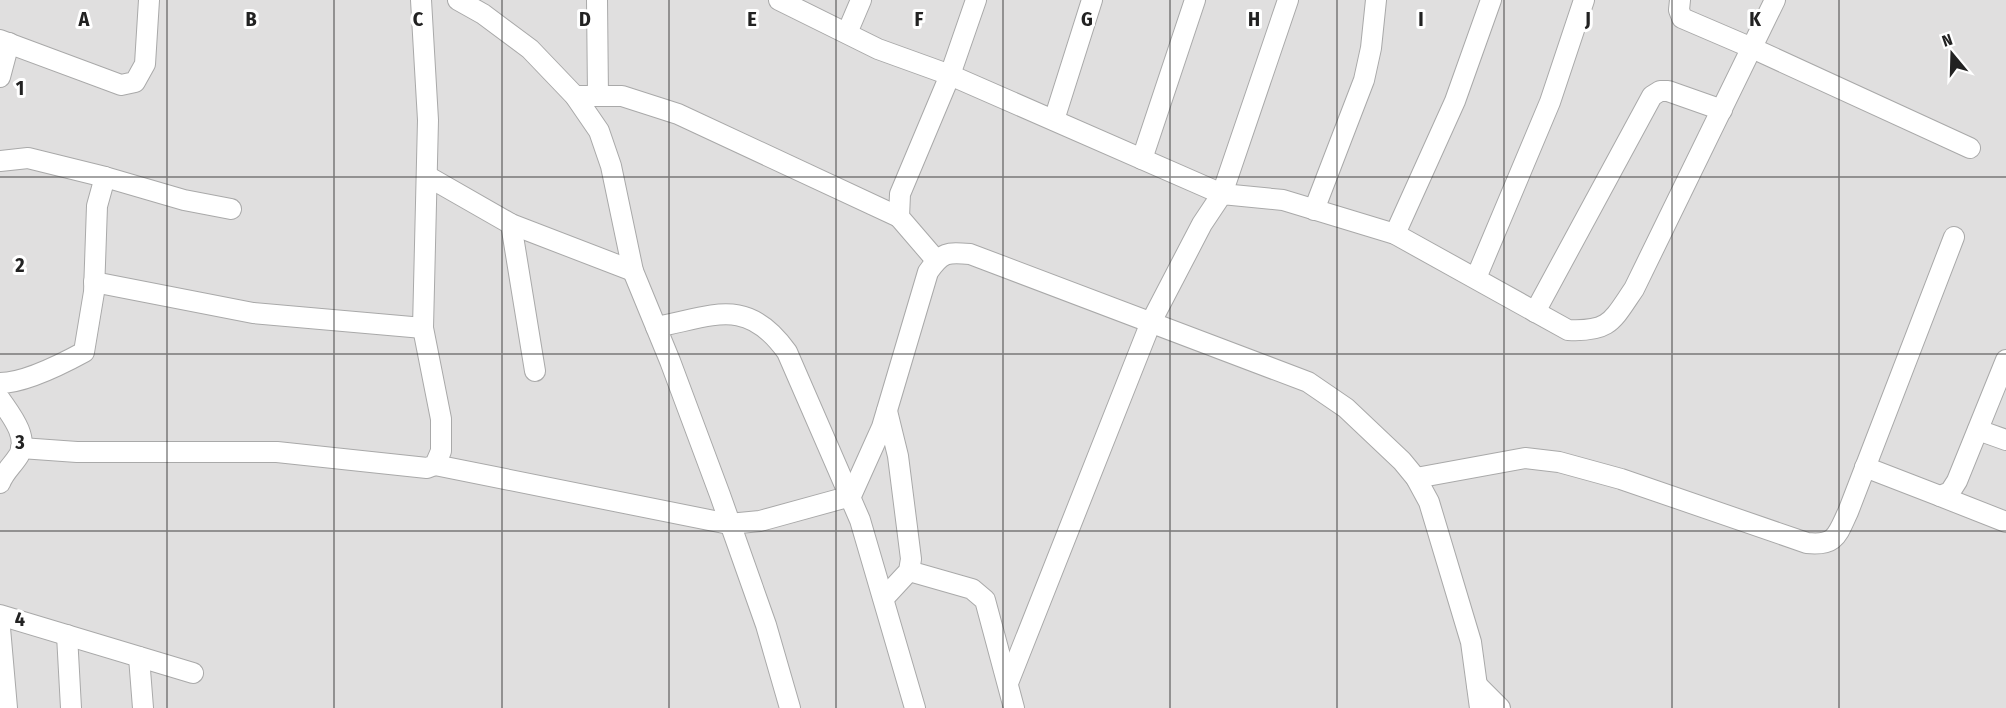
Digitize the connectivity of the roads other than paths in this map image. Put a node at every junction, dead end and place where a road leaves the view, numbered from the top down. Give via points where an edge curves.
1 (149, 0) edge
2 (421, 0) edge
3 (458, 0) edge
4 (597, 0) edge
5 (779, 0) edge
6 (861, 0) edge
7 (976, 0) edge
8 (1092, 0) edge
9 (1195, 0) edge
10 (1288, 0) edge
11 (1376, 0) edge
12 (1491, 0) edge
13 (1584, 0) edge
14 (1680, 0) edge
15 (1775, 0) edge
16 (847, 33) junction
17 (5, 42) edge
18 (1752, 48) junction
19 (950, 75) junction
20 (0, 77) edge
21 (575, 96) junction
22 (598, 96) junction
23 (1722, 110) junction
24 (1054, 120) junction
25 (1971, 148) dead end
26 (1142, 159) junction
27 (0, 161) edge
28 (427, 176) junction
29 (105, 177) junction
30 (1222, 194) junction
31 (231, 209) dead end
32 (1314, 210) junction
33 (899, 217) junction
34 (511, 224) junction
35 (1395, 234) junction
36 (1954, 237) dead end
37 (936, 260) junction
38 (633, 272) junction
39 (1476, 279) junction
40 (94, 282) junction
41 (1535, 312) junction
42 (1151, 322) junction
43 (656, 327) junction
44 (423, 328) junction
45 (2006, 360) edge
46 (535, 371) dead end
47 (0, 383) edge
48 (0, 399) edge
49 (886, 411) junction
50 (1978, 430) junction
51 (2006, 440) edge
52 (21, 448) junction
53 (435, 465) junction
54 (1865, 467) junction
55 (1416, 478) junction
56 (0, 483) edge
57 (851, 496) junction
58 (1940, 496) junction
59 (2006, 522) edge
60 (729, 524) junction
61 (909, 572) junction
62 (884, 598) junction
63 (0, 615) edge
64 (0, 628) edge
65 (67, 635) junction
66 (140, 657) junction
67 (193, 673) dead end
68 (1008, 683) junction
69 (1476, 685) junction
70 (7, 708) edge
71 (71, 708) edge
72 (143, 708) edge
73 (790, 708) edge
74 (915, 708) edge
75 (1014, 708) edge
76 (1480, 708) edge
77 (1500, 708) edge

1 - 17 street via 145,64 135,82 121,86
2 - 28 street
3 - 21 street via 530,49
4 - 22 street
5 - 16 street
6 - 16 street
7 - 19 street
8 - 24 street
9 - 26 street
10 - 30 street
11 - 32 street via 1364,80
12 - 35 street via 1455,101
13 - 39 street via 1550,102
14 - 18 street via 1682,18
15 - 18 street
16 - 19 street via 878,49
17 - 20 street
18 - 23 street
18 - 25 street
19 - 24 street
19 - 33 street via 900,194
21 - 22 street
21 - 38 street via 599,131
22 - 33 street via 622,96 678,114
23 - 41 street via 1668,91 1652,96
23 - 41 street via 1634,289 1611,322 1589,331 1568,330
24 - 26 street
26 - 30 street
27 - 29 street via 28,158
28 - 34 street
28 - 44 street
29 - 31 street
29 - 40 street via 97,206
30 - 32 street via 1283,200
30 - 42 street
32 - 35 street
33 - 37 street
34 - 38 street
34 - 46 street
35 - 39 street
36 - 54 street
37 - 42 street via 948,252 970,254
37 - 49 street via 928,272
38 - 43 street
39 - 41 street
40 - 44 street via 253,313
40 - 47 street via 84,352 51,368
42 - 55 street via 1308,382 1346,408
42 - 68 street
43 - 57 street via 729,313 752,318 774,334 787,351
43 - 60 street
44 - 53 street via 441,419 441,451
45 - 50 street
48 - 52 street via 20,434
49 - 57 street
49 - 61 street via 898,456 911,559
50 - 51 street
50 - 58 street via 1957,481 1950,492
52 - 53 street via 77,452 277,452 427,468
52 - 56 street
53 - 60 street
54 - 55 street via 1836,537 1822,545 1559,462 1525,458
54 - 58 street
55 - 69 street via 1428,502 1471,642
57 - 60 street via 760,521
57 - 62 street
58 - 59 street
60 - 73 street via 766,625
61 - 62 street
61 - 68 street via 972,589 985,600
62 - 74 street
63 - 65 street
64 - 70 street
65 - 66 street
65 - 71 street
66 - 67 street
66 - 72 street
68 - 75 street
69 - 76 street
69 - 77 street

